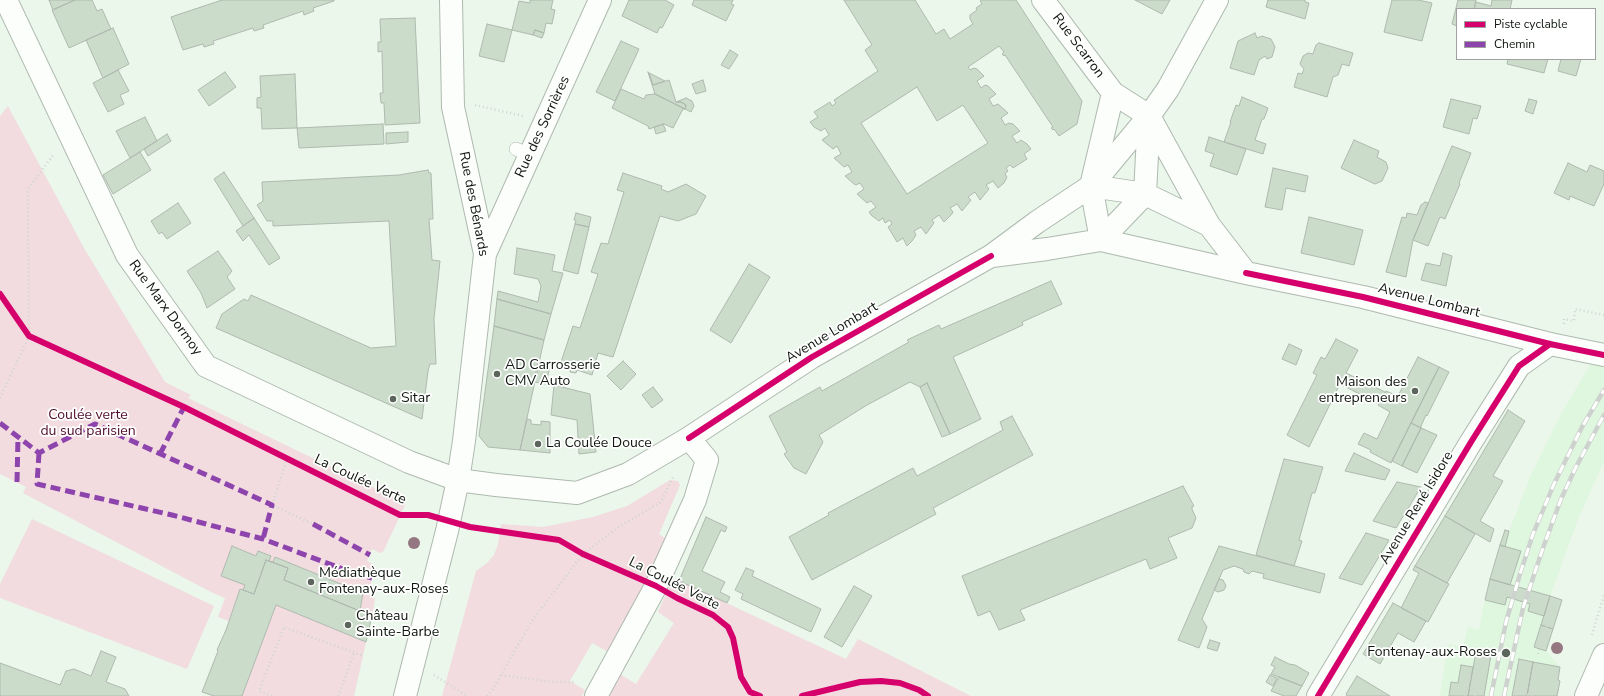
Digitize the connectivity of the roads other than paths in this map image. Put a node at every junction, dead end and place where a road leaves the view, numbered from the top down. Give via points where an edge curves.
1 (6, 0) edge
2 (450, 0) edge
3 (600, 0) edge
4 (1043, 0) edge
5 (1217, 0) edge
6 (1113, 93) junction
7 (1149, 116) junction
8 (1091, 186) junction
9 (1145, 194) junction
10 (1209, 225) junction
11 (1101, 240) junction
12 (485, 254) junction
13 (991, 256) junction
14 (1246, 273) junction
15 (1550, 344) junction
16 (1604, 356) edge
17 (689, 438) junction
18 (458, 480) junction
19 (1604, 655) edge
20 (598, 692) edge
21 (405, 696) edge
22 (1318, 696) edge
23 (1586, 696) edge

1 - 18 main road, Rue Marx Dormoy via 127,255 206,366 409,462
2 - 12 main road, Rue des Bénards via 453,107
3 - 12 main road, Rue des Sorrières via 546,121 523,152
4 - 6 main road, Rue Scarron
5 - 7 main road, Avenue Lombart via 1168,89
6 - 7 main road, Rue Scarron
6 - 8 main road, Rue Scarron
7 - 8 main road, Avenue Lombart
7 - 9 main road
7 - 10 main road
8 - 9 main road
8 - 11 main road
8 - 13 main road, Avenue Lombart
9 - 10 main road
9 - 11 main road
10 - 14 main road
11 - 13 main road, Avenue Lombart
11 - 14 main road, Avenue Lombart
12 - 18 main road, Rue des Bénards
13 - 17 main road, Avenue Lombart via 812,357
14 - 15 main road, Avenue Lombart via 1364,297
15 - 16 main road, Avenue Lombart
15 - 22 main road, Avenue René Isidore via 1519,366
17 - 18 main road, Avenue Lombart via 628,474 577,493
17 - 20 main road via 707,460 695,500 656,586
18 - 21 main road, Rue des Bénards
19 - 23 main road

